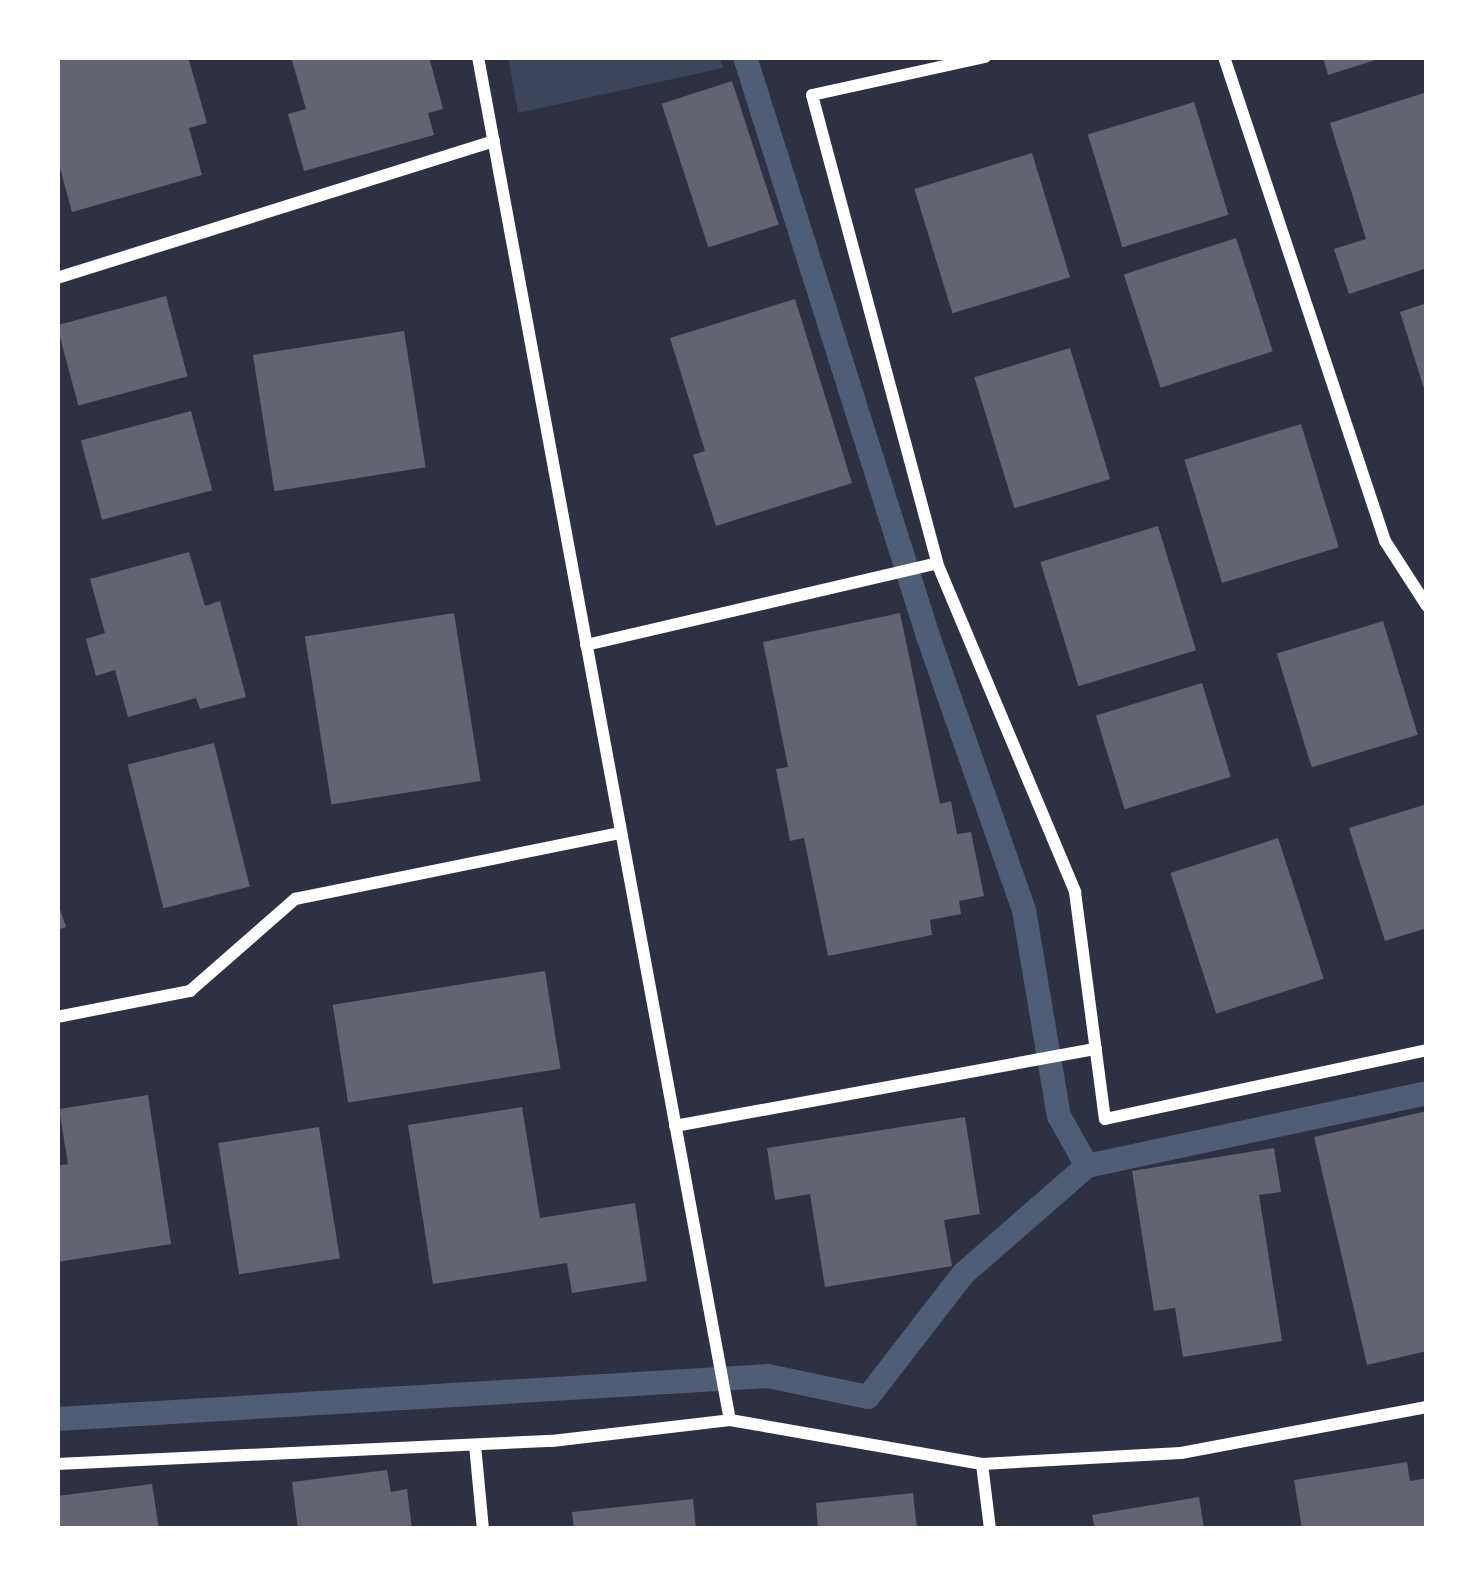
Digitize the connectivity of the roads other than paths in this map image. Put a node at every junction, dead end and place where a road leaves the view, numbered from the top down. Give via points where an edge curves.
1 (478, 57) edge
2 (986, 57) edge
3 (1224, 57) edge
4 (494, 141) junction
5 (57, 278) edge
6 (937, 562) junction
7 (1427, 606) edge
8 (586, 645) junction
9 (620, 833) junction
10 (57, 1017) edge
11 (1096, 1049) junction
12 (1427, 1049) edge
13 (675, 1126) junction
14 (1427, 1407) edge
15 (730, 1420) junction
16 (475, 1445) junction
17 (982, 1464) junction
18 (57, 1465) edge
19 (483, 1529) edge
20 (989, 1529) edge

1 - 4 street
2 - 6 street via 812,94
3 - 7 street via 1385,541
4 - 5 street
4 - 8 street
6 - 8 street
6 - 11 street via 1075,892
8 - 9 street
9 - 10 street via 295,899 190,992
9 - 13 street
11 - 12 street via 1105,1119
11 - 13 street
13 - 15 street
14 - 17 street via 1181,1453
15 - 16 street
15 - 17 street
16 - 18 street
16 - 19 street
17 - 20 street

